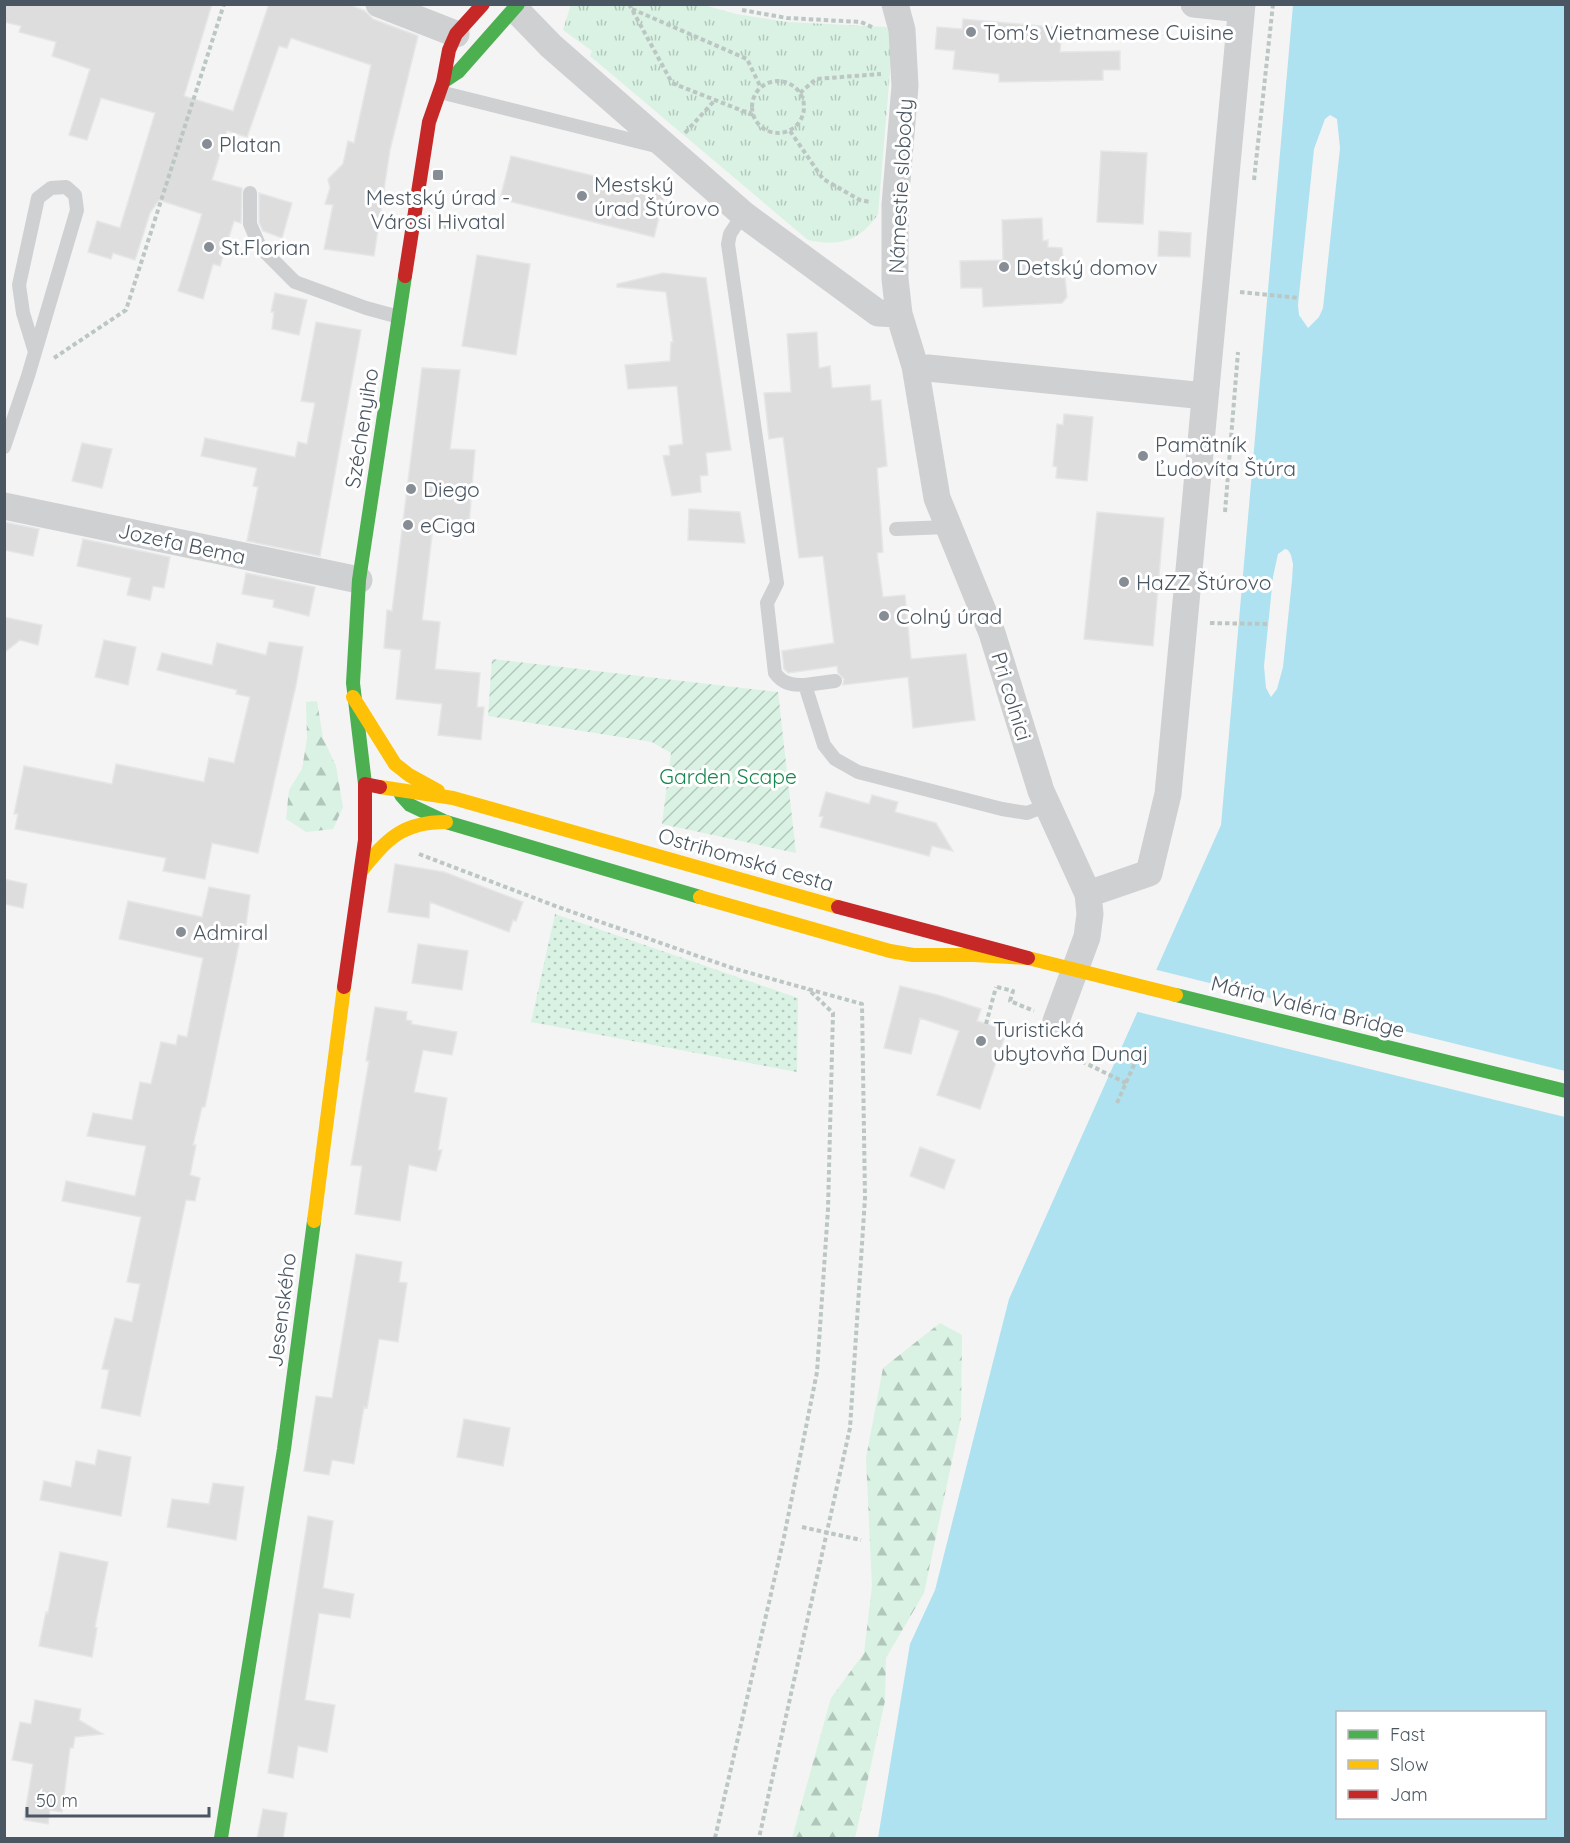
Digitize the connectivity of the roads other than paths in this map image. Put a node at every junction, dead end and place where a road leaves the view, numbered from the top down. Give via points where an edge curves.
1 (379, 4) edge
2 (483, 4) edge
3 (896, 4) edge
4 (1194, 4) edge
5 (1242, 7) edge
6 (518, 9) edge
7 (456, 34) junction
8 (441, 87) junction
9 (670, 150) junction
10 (250, 193) dead end
11 (743, 214) junction
12 (899, 314) junction
13 (399, 317) junction
14 (35, 352) junction
15 (922, 367) junction
16 (1205, 396) junction
17 (4, 447) edge
18 (4, 506) edge
19 (947, 527) junction
20 (896, 529) dead end
21 (359, 580) junction
22 (835, 681) dead end
23 (805, 686) junction
24 (353, 697) junction
25 (365, 784) junction
26 (398, 791) junction
27 (453, 798) junction
28 (1048, 805) junction
29 (446, 822) junction
30 (361, 871) junction
31 (1088, 894) junction
32 (1035, 960) junction
33 (1056, 1021) dead end
34 (1566, 1091) edge
35 (221, 1839) edge

1 - 7 street
2 - 7 main road
3 - 12 street, Námestie slobody via 902,30 905,86 895,205
4 - 5 street
5 - 16 street
6 - 8 main road
6 - 9 street via 552,46
7 - 8 main road, Széchenyiho
8 - 9 lane
8 - 13 main road, Széchenyiho via 429,122
9 - 11 street
10 - 13 lane via 250,224 260,247 295,282
11 - 12 street via 878,313
11 - 23 lane via 728,244 777,583 767,603 775,673 780,681
12 - 15 street, Námestie slobody
13 - 21 main road, Széchenyiho
14 - 14 lane via 76,210 75,195 66,186 51,188 38,198 19,285
14 - 17 lane
15 - 16 street
15 - 19 street, Pri colnici via 934,486
16 - 31 street via 1168,794 1149,873
18 - 21 street, Jozefa Bema
19 - 20 lane
19 - 28 street, Pri colnici via 992,633
21 - 24 main road, Széchenyiho
22 - 23 lane
23 - 28 lane via 824,745 835,759 858,772 1002,809 1027,813
24 - 25 main road, Széchenyiho
24 - 27 main road via 394,764
25 - 26 main road
25 - 30 main road, Jesenského
26 - 27 main road
26 - 29 main road via 410,805
27 - 32 main road, Ostrihomská cesta
28 - 31 street, Pri colnici
29 - 30 main road via 427,820 398,832
29 - 32 main road via 890,951
30 - 35 main road, Jesenského via 284,1449
31 - 33 street, Pri colnici via 1087,937
32 - 34 main road, Mária Valéria Bridge

